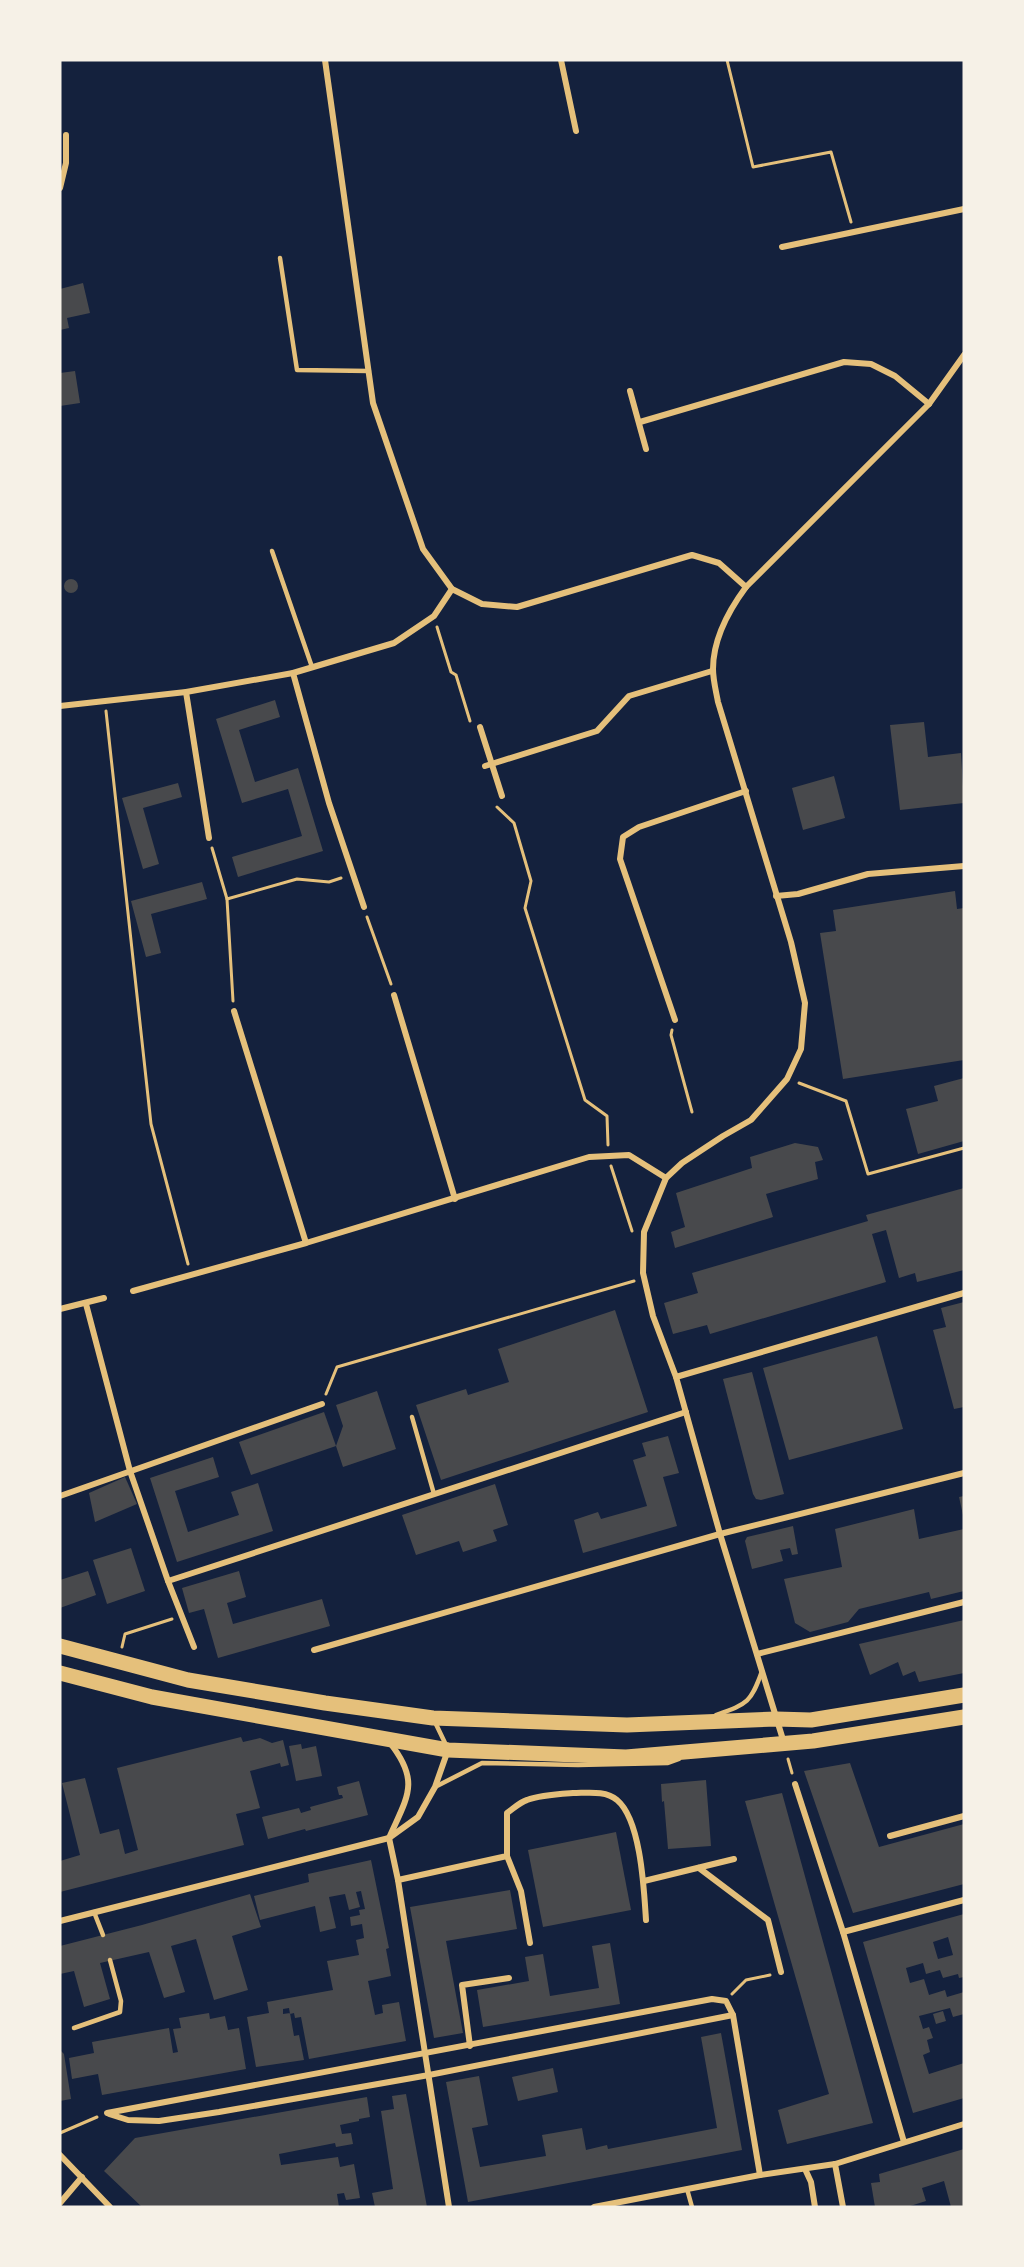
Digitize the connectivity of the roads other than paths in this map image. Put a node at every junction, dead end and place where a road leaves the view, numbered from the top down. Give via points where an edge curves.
1 (325, 60) edge
2 (561, 60) edge
3 (576, 131) dead end
4 (66, 135) dead end
5 (60, 188) edge
6 (964, 209) edge
7 (782, 247) dead end
8 (280, 258) dead end
9 (964, 355) edge
10 (369, 371) junction
11 (630, 391) dead end
12 (928, 404) junction
13 (640, 422) junction
14 (646, 449) dead end
15 (272, 550) dead end
16 (746, 587) junction
17 (452, 588) junction
18 (312, 667) junction
19 (712, 671) junction
20 (293, 673) junction
21 (186, 692) junction
22 (60, 706) edge
23 (480, 728) dead end
24 (488, 765) junction
25 (746, 791) junction
26 (498, 797) road end
27 (209, 838) road end
28 (964, 866) edge
29 (776, 896) junction
30 (364, 907) road end
31 (394, 995) road end
32 (234, 1011) road end
33 (675, 1020) road end
34 (666, 1178) junction
35 (455, 1199) junction
36 (306, 1243) junction
37 (133, 1291) dead end
38 (964, 1293) edge
39 (104, 1299) dead end
40 (86, 1304) junction
41 (60, 1310) edge
42 (676, 1377) junction
43 (322, 1404) road end
44 (686, 1412) junction
45 (412, 1418) dead end
46 (130, 1471) junction
47 (964, 1473) edge
48 (434, 1494) junction
49 (60, 1496) edge
50 (720, 1534) junction
51 (168, 1581) junction
52 (964, 1602) edge
53 (60, 1646) edge
54 (194, 1647) dead end
55 (314, 1650) dead end
56 (757, 1654) junction
57 (762, 1671) junction
58 (60, 1673) edge
59 (964, 1695) edge
60 (964, 1717) edge
61 (433, 1718) junction
62 (776, 1719) junction
63 (696, 1722) junction
64 (385, 1738) junction
65 (784, 1744) junction
66 (448, 1750) junction
67 (699, 1751) junction
68 (795, 1784) road end
69 (435, 1787) junction
70 (964, 1816) edge
71 (890, 1836) dead end
72 (389, 1838) junction
73 (507, 1856) junction
74 (734, 1859) dead end
75 (699, 1868) junction
76 (398, 1880) junction
77 (644, 1881) junction
78 (964, 1900) edge
79 (94, 1912) junction
80 (646, 1920) dead end
81 (60, 1921) edge
82 (843, 1932) junction
83 (103, 1935) dead end
84 (530, 1943) dead end
85 (111, 1960) dead end
86 (780, 1972) road end
87 (509, 1978) dead end
88 (733, 2015) junction
89 (74, 2028) dead end
90 (470, 2046) junction
91 (425, 2054) junction
92 (429, 2075) junction
93 (964, 2124) edge
94 (904, 2142) junction
95 (60, 2155) edge
96 (835, 2164) junction
97 (805, 2169) junction
98 (760, 2175) junction
99 (82, 2178) junction
100 (687, 2189) junction
101 (60, 2203) edge
102 (111, 2207) edge
103 (449, 2207) edge
104 (594, 2207) edge
105 (692, 2207) edge
106 (815, 2207) edge
107 (843, 2207) edge

1 - 10 street
2 - 3 street
4 - 5 street via 66,163
6 - 7 street
8 - 10 lane via 297,370
9 - 12 street
10 - 17 street via 373,403 423,549
11 - 13 street
12 - 13 street via 895,376 872,364 844,362
12 - 16 street
13 - 14 street
15 - 18 lane
16 - 17 street via 719,563 692,555 517,607 482,604
16 - 19 street via 734,603 715,646
17 - 18 street via 434,616 394,643
18 - 20 street
19 - 24 street via 629,696 597,731
19 - 25 street
20 - 21 street
20 - 30 street via 329,803
21 - 22 street
21 - 27 street
23 - 24 street
24 - 26 street
25 - 29 street
25 - 33 street via 639,827 622,837 620,859
28 - 29 street via 868,874 798,894
29 - 34 street via 805,1003 801,1049 787,1079 751,1120 682,1163
31 - 35 street
32 - 36 street
34 - 35 street via 629,1155 589,1157
34 - 42 street via 644,1232 645,1278 653,1316
35 - 36 street
36 - 37 street
38 - 42 street
39 - 40 street
40 - 41 street
40 - 46 street
42 - 44 street
43 - 46 street
44 - 48 street
44 - 50 street
45 - 48 lane
46 - 49 street
46 - 51 street
47 - 50 street
48 - 51 street
50 - 55 street
50 - 56 street
51 - 54 street
52 - 56 street
53 - 61 highway via 188,1680
56 - 57 street
57 - 62 street
57 - 63 lane via 744,1705
58 - 64 highway via 152,1698
59 - 62 highway via 811,1720
60 - 65 highway
61 - 63 highway via 627,1725
61 - 66 lane
62 - 63 highway
62 - 65 street
64 - 66 highway
64 - 72 street via 401,1757 409,1775 406,1798
65 - 67 highway
66 - 67 highway via 626,1757
66 - 69 street
67 - 69 lane via 668,1763 482,1762
68 - 82 street
69 - 72 street via 418,1817
70 - 71 street
72 - 76 street
72 - 79 street
73 - 76 street
73 - 77 street via 507,1813 526,1800 598,1792 616,1799 628,1813
73 - 84 street via 521,1891
74 - 75 street
75 - 77 street
75 - 86 street via 768,1920
76 - 91 street
77 - 80 street
78 - 82 street
79 - 81 street
79 - 83 lane
82 - 94 street
85 - 89 lane via 122,2001 120,2012
87 - 90 street via 462,1985
88 - 90 street via 726,2001 712,1999
88 - 92 street
88 - 98 street
90 - 91 street
91 - 92 street
91 - 92 street via 107,2113 128,2120 159,2121
92 - 103 street
93 - 94 street
94 - 96 street
95 - 99 street
96 - 97 street
96 - 107 street
97 - 98 street
97 - 106 street
98 - 100 street
99 - 101 street
99 - 102 street
100 - 104 street
100 - 105 lane

